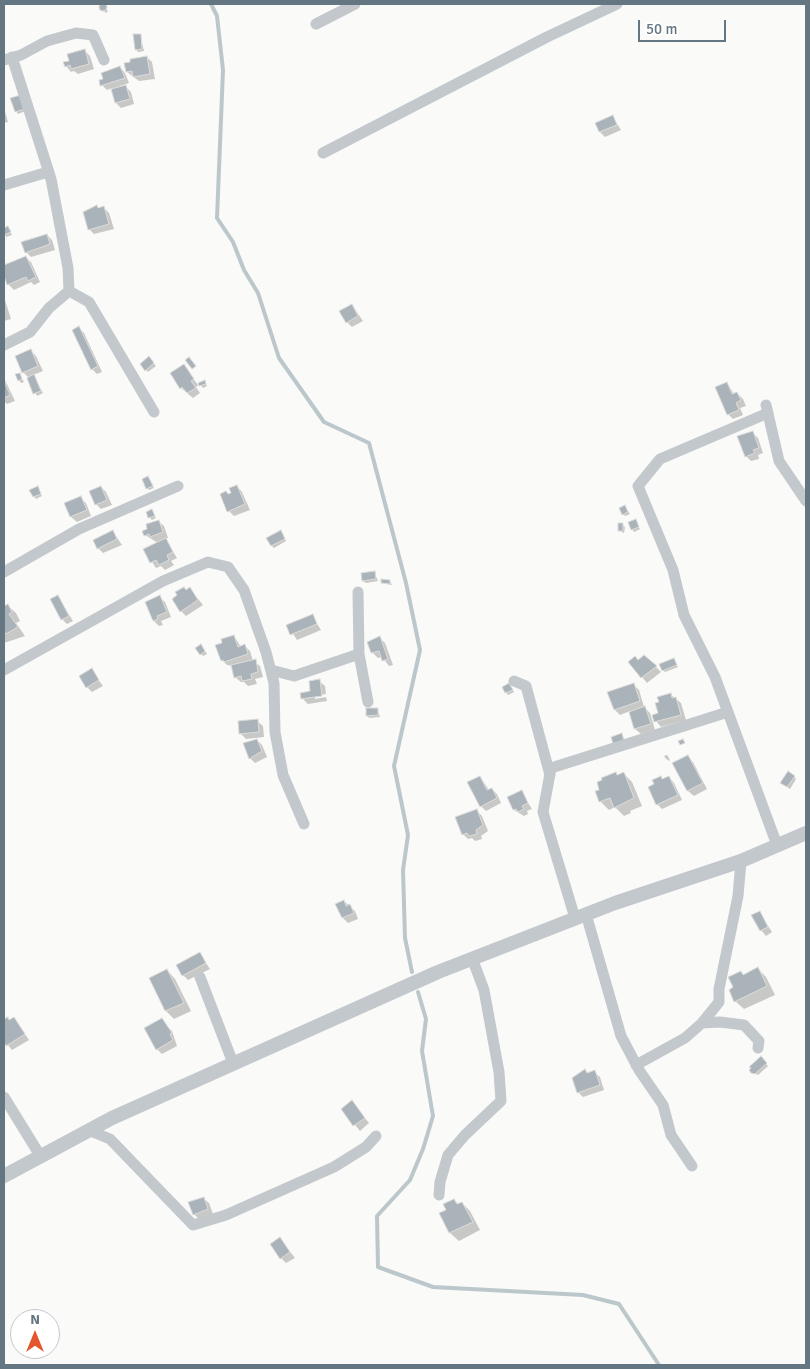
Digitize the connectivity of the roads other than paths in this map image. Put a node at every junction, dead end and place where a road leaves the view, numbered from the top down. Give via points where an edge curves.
1 (355, 4) edge
2 (617, 4) edge
3 (316, 24) dead end
4 (8, 58) edge
5 (104, 60) dead end
6 (323, 153) dead end
7 (48, 172) junction
8 (4, 185) edge
9 (69, 291) junction
10 (4, 345) edge
11 (154, 412) dead end
12 (178, 486) dead end
13 (806, 501) edge
14 (4, 572) edge
15 (358, 592) dead end
16 (359, 654) junction
17 (4, 670) edge
18 (271, 670) junction
19 (514, 681) dead end
20 (368, 702) dead end
21 (728, 712) junction
22 (550, 775) junction
23 (304, 824) dead end
24 (806, 833) edge
25 (777, 845) junction
26 (741, 862) junction
27 (580, 916) junction
28 (472, 958) junction
29 (200, 977) dead end
30 (702, 1023) junction
31 (758, 1048) dead end
32 (233, 1063) junction
33 (636, 1065) junction
34 (4, 1097) edge
35 (88, 1130) junction
36 (376, 1136) dead end
37 (41, 1157) junction
38 (692, 1166) dead end
39 (4, 1176) edge
40 (439, 1195) dead end

1 - 3 street
2 - 6 street
4 - 5 street via 21,56 47,41 76,33 93,35
4 - 7 street
7 - 8 street
7 - 9 street via 68,268
9 - 10 street via 49,308 30,332
9 - 11 street via 89,302
12 - 14 street via 79,528
13 - 21 street via 779,461 767,409 660,459 638,486 673,570 684,615 715,677
15 - 16 street
16 - 18 street via 294,676
16 - 20 street
17 - 18 street via 163,581 208,562 228,566 244,590
18 - 23 street via 283,775
19 - 22 street via 526,686
21 - 22 street via 551,768
21 - 25 street
22 - 27 street via 543,812
24 - 25 street
25 - 26 street
26 - 27 street
26 - 30 street via 738,896 718,989 719,1002
27 - 28 street
27 - 33 street via 621,1036
28 - 32 street
28 - 40 street via 484,990 501,1101 448,1155
29 - 32 street
30 - 31 street via 744,1025 759,1041
30 - 33 street via 685,1038
32 - 35 street
33 - 38 street via 663,1105 671,1134
34 - 37 street
35 - 36 street via 110,1139 193,1224 226,1215 334,1167
35 - 37 street
37 - 39 street

